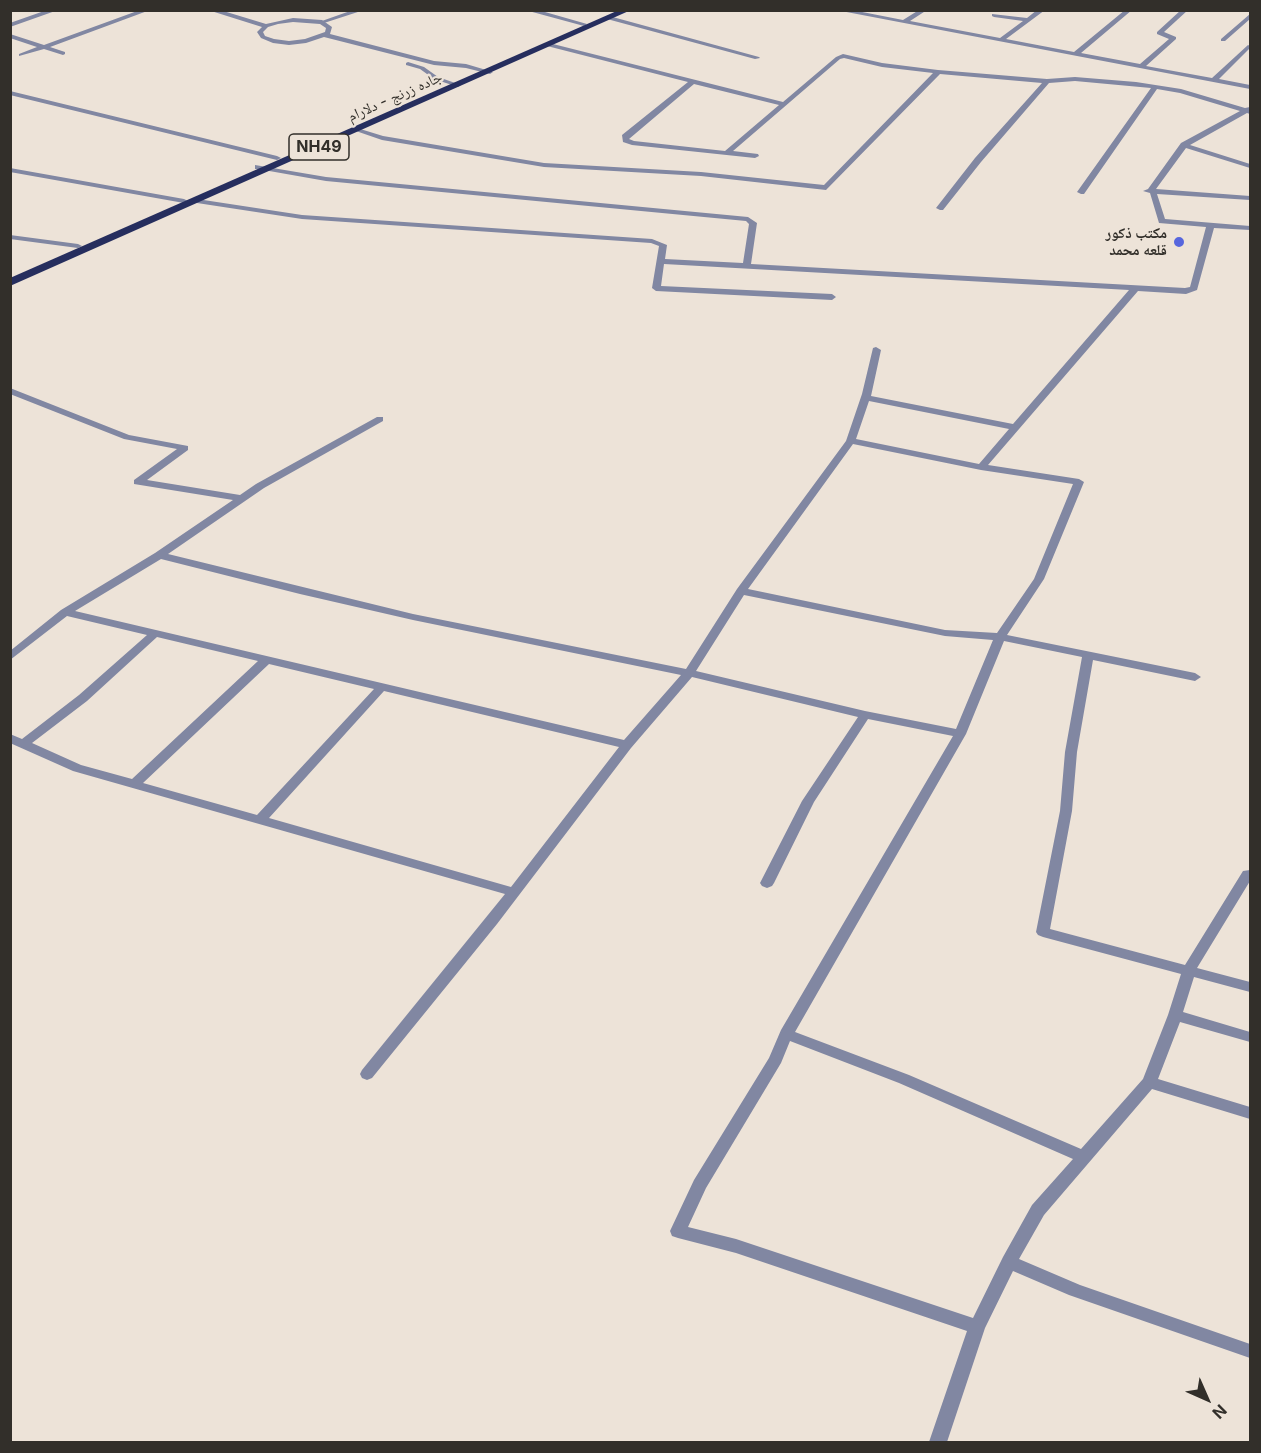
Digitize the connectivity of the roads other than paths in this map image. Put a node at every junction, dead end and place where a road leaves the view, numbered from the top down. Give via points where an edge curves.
1 (55, 10) edge
2 (147, 10) edge
3 (211, 10) edge
4 (238, 10) edge
5 (361, 10) edge
6 (528, 10) edge
7 (627, 10) edge
8 (839, 10) edge
9 (924, 10) edge
10 (1042, 10) edge
11 (1129, 10) edge
12 (1185, 10) edge
13 (612, 14) edge
14 (994, 15) dead end
15 (1251, 16) edge
16 (1029, 20) junction
17 (277, 22) junction
18 (322, 22) junction
19 (904, 22) junction
20 (584, 24) junction
21 (10, 26) edge
22 (266, 26) junction
23 (325, 34) junction
24 (10, 36) edge
25 (314, 39) junction
26 (1223, 40) dead end
27 (1000, 41) junction
28 (549, 45) junction
29 (43, 47) junction
30 (1248, 47) dead end
31 (63, 53) dead end
32 (21, 55) dead end
33 (1075, 55) junction
34 (758, 58) dead end
35 (1142, 66) junction
36 (485, 71) junction
37 (938, 72) junction
38 (1214, 80) junction
39 (1047, 81) junction
40 (692, 82) junction
41 (455, 84) junction
42 (1155, 87) junction
43 (1251, 87) edge
44 (10, 93) edge
45 (784, 104) junction
46 (1249, 110) edge
47 (357, 130) junction
48 (1184, 145) junction
49 (727, 153) junction
50 (755, 156) dead end
51 (277, 158) junction
52 (1251, 166) edge
53 (262, 169) junction
54 (10, 171) edge
55 (1144, 191) dead end
56 (1081, 192) dead end
57 (1154, 192) junction
58 (1251, 198) edge
59 (184, 201) junction
60 (196, 201) junction
61 (940, 208) dead end
62 (1210, 225) junction
63 (1251, 228) edge
64 (10, 237) edge
65 (78, 246) junction
66 (661, 261) junction
67 (747, 266) junction
68 (10, 276) edge
69 (10, 283) edge
70 (1134, 290) junction
71 (832, 297) dead end
72 (876, 350) dead end
73 (10, 391) edge
74 (866, 398) junction
75 (380, 419) dead end
76 (1015, 427) junction
77 (852, 441) junction
78 (981, 467) junction
79 (241, 498) junction
80 (159, 555) junction
81 (741, 591) junction
82 (65, 612) junction
83 (154, 634) junction
84 (1000, 638) junction
85 (10, 657) edge
86 (1088, 657) junction
87 (266, 660) junction
88 (688, 673) junction
89 (1195, 677) dead end
90 (381, 688) junction
91 (865, 715) junction
92 (960, 734) junction
93 (10, 738) edge
94 (25, 743) junction
95 (627, 745) junction
96 (134, 784) junction
97 (260, 820) junction
98 (1251, 874) edge
99 (766, 883) dead end
100 (514, 892) junction
101 (1189, 970) junction
102 (1251, 987) edge
103 (1175, 1015) junction
104 (786, 1034) junction
105 (1251, 1037) edge
106 (367, 1074) dead end
107 (1149, 1082) junction
108 (1251, 1113) edge
109 (1084, 1157) junction
110 (1009, 1262) junction
111 (977, 1327) junction
112 (1251, 1351) edge
113 (938, 1443) edge

1 - 21 street
2 - 29 street
3 - 22 street
4 - 17 street
5 - 18 street
6 - 20 street
7 - 13 highway, جاده زرنج - دلارام / NH49
8 - 19 street
9 - 19 street
10 - 16 street
11 - 33 street
12 - 35 street via 1159,33 1174,38
13 - 20 highway, جاده زرنج - دلارام / NH49
13 - 28 highway, جاده زرنج - دلارام / NH49
13 - 34 street
14 - 16 street
15 - 26 street
16 - 27 street
17 - 18 street
17 - 22 street
18 - 23 street via 329,27
19 - 27 street
20 - 36 highway, جاده زرنج - دلارام / NH49
22 - 25 street via 260,32 273,41
23 - 25 street
23 - 36 street via 434,63
24 - 29 street
25 - 41 street via 409,64
27 - 33 street
28 - 36 highway, جاده زرنج - دلارام / NH49
28 - 40 street
29 - 31 street
29 - 32 street
30 - 38 street
33 - 35 street
35 - 38 street
36 - 41 highway, جاده زرنج - دلارام / NH49
37 - 39 street
37 - 45 street via 843,56
37 - 47 street via 826,188 701,174 544,165 382,138
38 - 43 street
39 - 42 street via 1075,78
39 - 61 street
40 - 45 street
40 - 49 street via 626,140
41 - 47 highway, جاده زرنج - دلارام / NH49
41 - 51 highway, جاده زرنج - دلارام / NH49
42 - 46 street
42 - 56 street
44 - 51 street
45 - 49 street
46 - 48 street
47 - 53 highway, جاده زرنج - دلارام / NH49
48 - 52 street
48 - 57 street via 1152,189
49 - 50 street
51 - 53 highway, جاده زرنج - دلارام / NH49
53 - 59 highway, جاده زرنج - دلارام / NH49
53 - 60 highway, جاده زرنج - دلارام / NH49
53 - 67 street via 326,179 748,219 753,223
54 - 59 street
55 - 57 street
57 - 58 street
57 - 62 street via 1160,219
59 - 65 highway, جاده زرنج - دلارام / NH49
60 - 66 street via 302,217 652,241 663,245
60 - 69 highway, جاده زرنج - دلارام / NH49
62 - 63 street
62 - 70 street via 1192,290
64 - 65 street
65 - 68 highway, جاده زرنج - دلارام / NH49
66 - 67 street
66 - 71 street via 656,288
67 - 70 street
70 - 76 street
72 - 74 street
73 - 79 street via 127,437 185,448 138,482
74 - 76 street
74 - 77 street
75 - 79 street
76 - 78 street
77 - 78 street
77 - 81 street
78 - 84 street via 1079,482 1039,579
79 - 80 street
80 - 82 street
80 - 88 street via 413,617
81 - 84 street via 945,633
81 - 88 street
82 - 83 street
82 - 85 street
83 - 87 street
83 - 94 street via 83,698
84 - 86 street
84 - 92 street
86 - 89 street
86 - 101 street via 1071,752 1066,811 1043,932
87 - 90 street
87 - 96 street
88 - 91 street
88 - 95 street
90 - 95 street
90 - 97 street
91 - 92 street
91 - 99 street via 808,801
92 - 104 street
93 - 94 street
94 - 96 street via 77,768
95 - 100 street
96 - 97 street
97 - 100 street
98 - 101 street
100 - 106 street
101 - 102 street
101 - 103 street
103 - 105 street
103 - 107 street
104 - 109 street via 904,1079
104 - 111 street via 776,1059 700,1185 678,1231 736,1246
107 - 108 street
107 - 109 street
109 - 110 street via 1038,1210
110 - 111 street
110 - 112 street via 1075,1290
111 - 113 street

